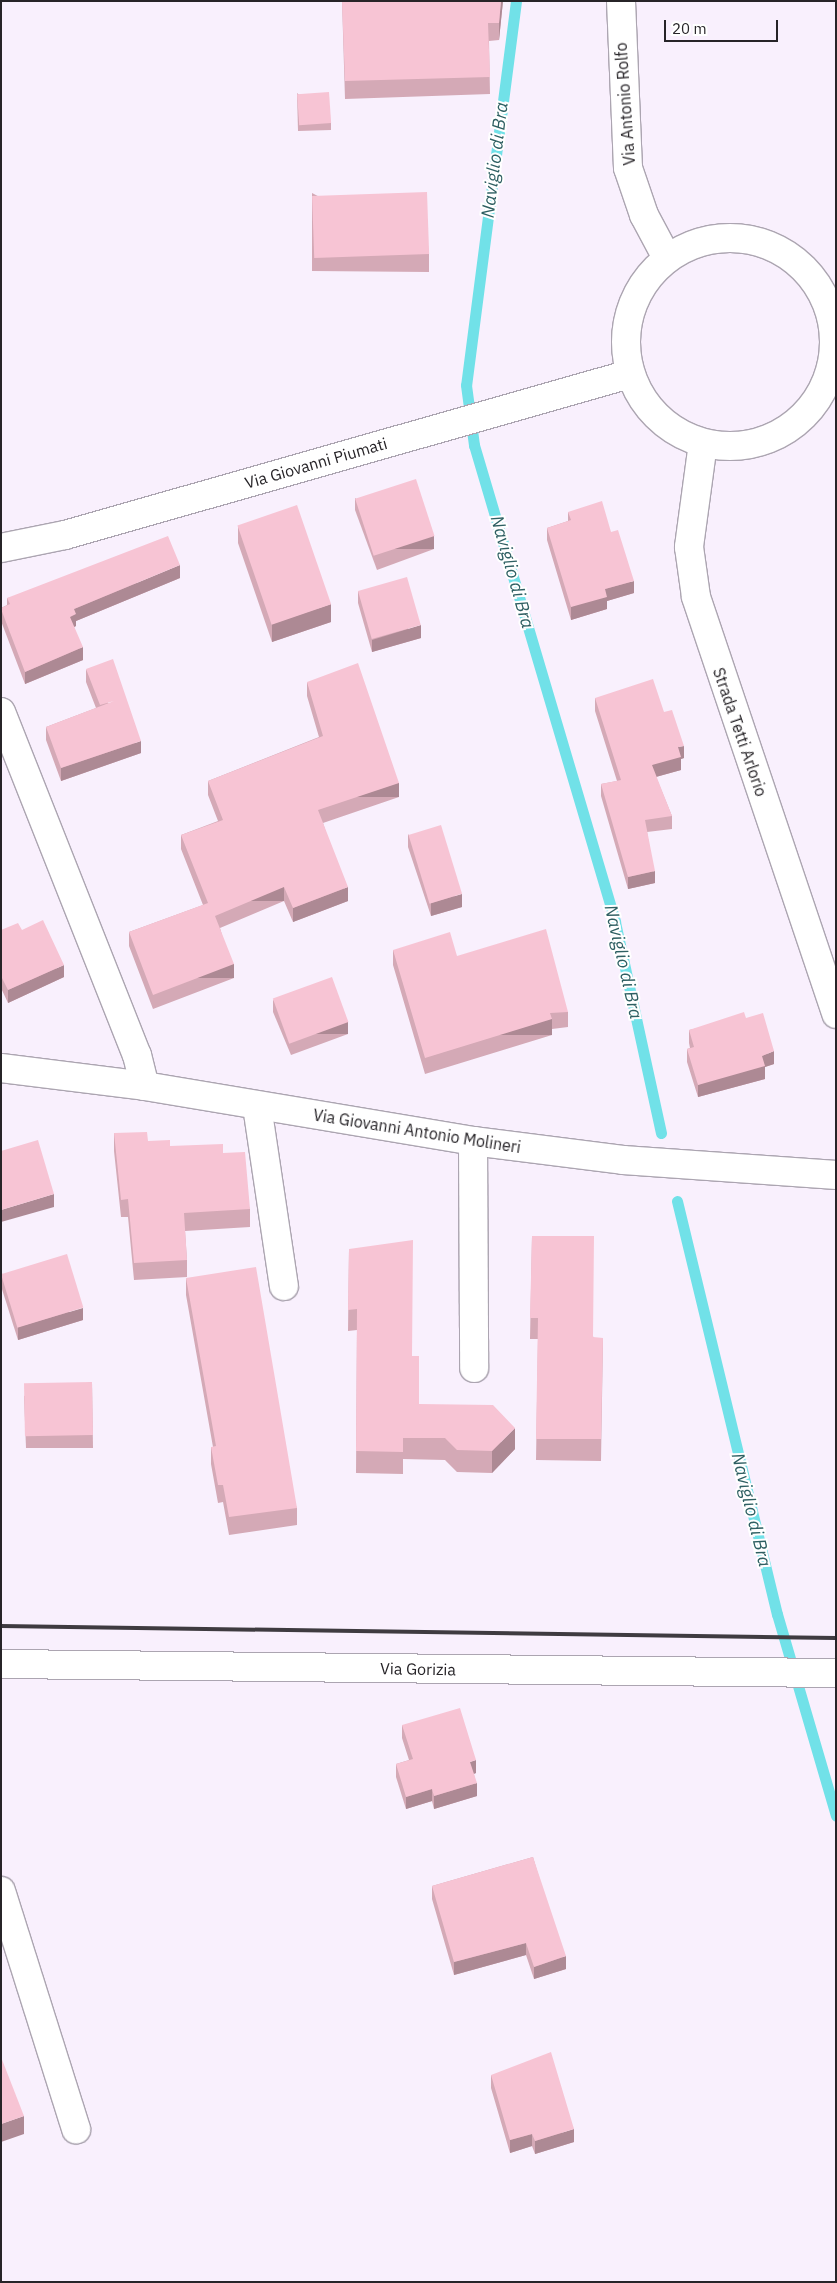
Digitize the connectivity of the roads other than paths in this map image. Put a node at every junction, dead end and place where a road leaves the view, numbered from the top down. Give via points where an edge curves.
1 (621, 1) edge
2 (667, 258) junction
3 (833, 307) edge
4 (630, 374) junction
5 (703, 443) junction
6 (1, 548) edge
7 (1, 712) edge
8 (836, 1014) edge
9 (1, 1068) edge
10 (145, 1086) junction
11 (257, 1106) junction
12 (473, 1141) junction
13 (836, 1176) edge
14 (284, 1286) dead end
15 (474, 1368) dead end
16 (1, 1664) edge
17 (827, 1673) edge
18 (1, 1891) edge
19 (76, 2129) dead end

1 - 2 street, Via Antonio Rolfo via 628,168 644,215
2 - 3 street via 696,243 720,238 762,242 797,262 814,279
2 - 4 street via 645,282 630,311 625,343
3 - 5 street via 835,340 832,364 817,401 795,424 767,440 735,447
4 - 5 street via 646,405 665,423
4 - 6 street, Via Giovanni Piumati via 65,535
5 - 8 street, Strada Tetti Arlorio via 690,547 696,597
7 - 10 street via 137,1055
9 - 10 street, Via Giovanni Antonio Molineri
10 - 11 street, Via Giovanni Antonio Molineri
11 - 12 street, Via Giovanni Antonio Molineri
11 - 14 street
12 - 13 street, Via Giovanni Antonio Molineri via 623,1160
12 - 15 street
16 - 17 street, Via Gorizia
18 - 19 street

